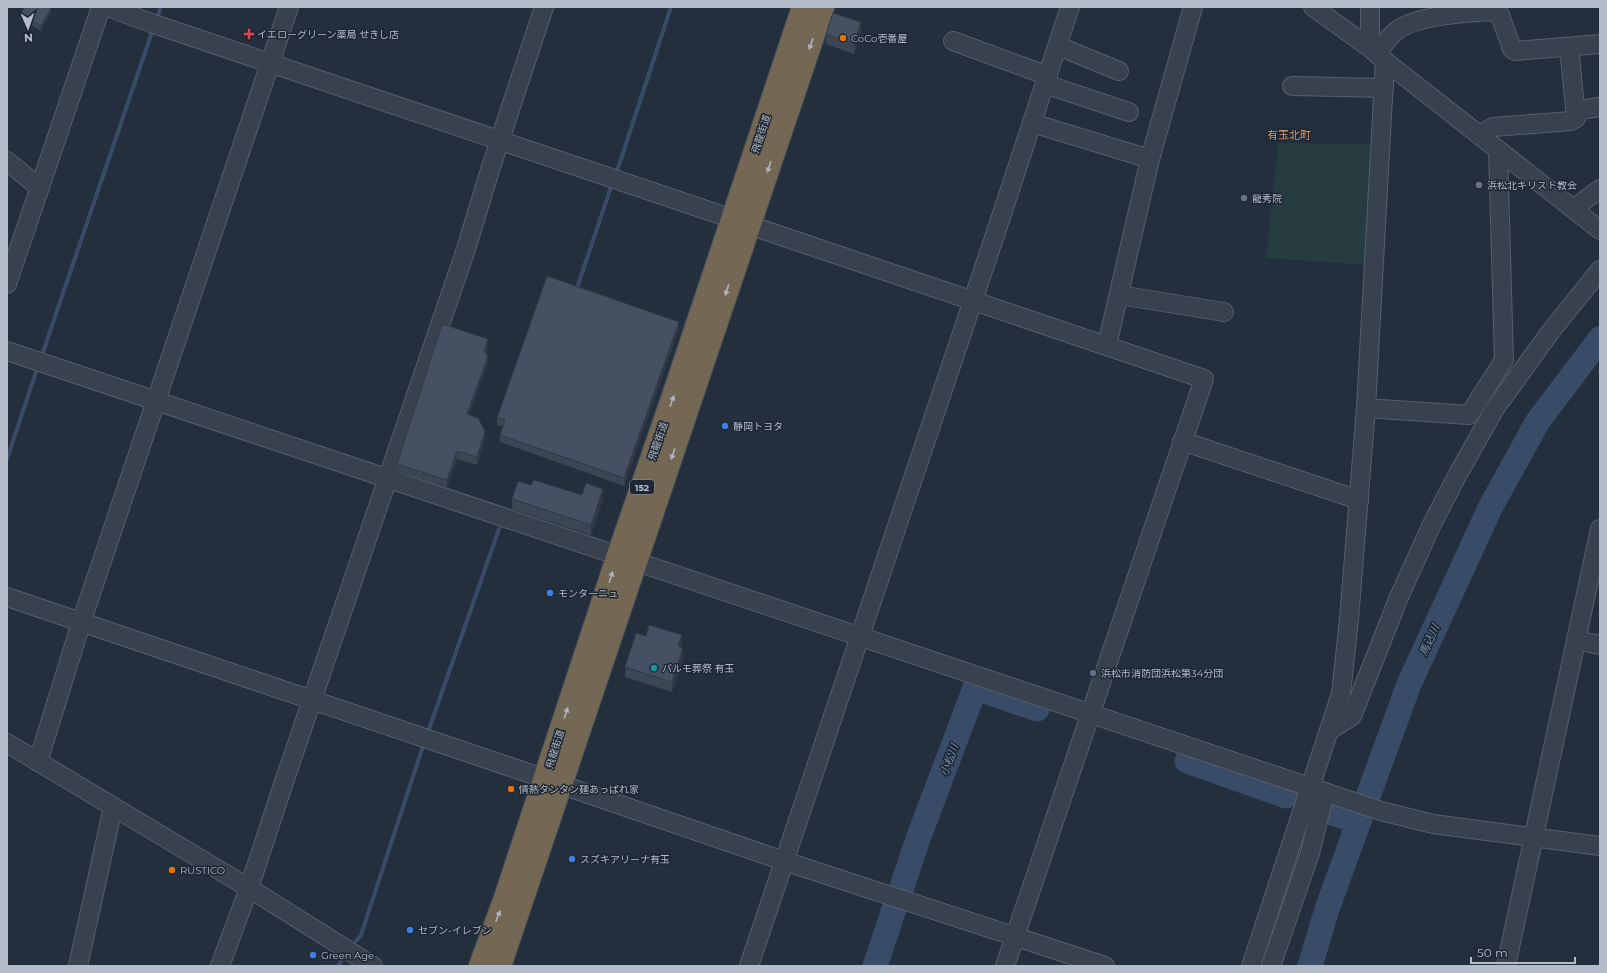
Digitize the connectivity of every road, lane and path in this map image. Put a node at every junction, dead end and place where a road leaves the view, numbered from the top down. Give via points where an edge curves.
1 (101, 7) edge
2 (108, 7) edge
3 (289, 7) edge
4 (544, 7) edge
5 (802, 7) edge
6 (823, 7) edge
7 (1070, 7) edge
8 (1193, 7) edge
9 (1313, 7) edge
10 (1370, 7) edge
11 (1416, 7) edge
12 (1407, 26) junction
13 (953, 41) dead end
14 (1600, 44) edge
15 (1058, 46) junction
16 (1569, 47) junction
17 (1377, 54) junction
18 (270, 63) junction
19 (1119, 72) dead end
20 (1047, 80) junction
21 (1292, 86) dead end
22 (1384, 92) junction
23 (1328, 96) dead end
24 (1600, 107) edge
25 (1129, 112) dead end
26 (1576, 118) junction
27 (1032, 123) junction
28 (1480, 136) junction
29 (501, 140) junction
30 (1498, 150) junction
31 (1150, 159) junction
32 (7, 161) edge
33 (40, 188) junction
34 (1600, 188) edge
35 (1574, 208) junction
36 (741, 222) junction
37 (1600, 230) edge
38 (1600, 270) edge
39 (7, 284) edge
40 (1119, 295) junction
41 (973, 301) junction
42 (1224, 312) dead end
43 (1108, 345) junction
44 (7, 351) edge
45 (157, 401) junction
46 (1366, 408) junction
47 (1182, 441) junction
48 (389, 478) junction
49 (1359, 500) junction
50 (1600, 529) edge
51 (627, 558) junction
52 (7, 598) edge
53 (81, 623) junction
54 (860, 636) junction
55 (1576, 640) junction
56 (1600, 645) edge
57 (312, 701) junction
58 (1091, 713) junction
59 (1330, 730) junction
60 (7, 743) edge
61 (38, 762) junction
62 (554, 782) junction
63 (1318, 790) junction
64 (113, 807) junction
65 (1533, 838) junction
66 (1600, 846) edge
67 (784, 861) junction
68 (249, 888) junction
69 (1016, 936) junction
70 (347, 959) edge
71 (78, 966) edge
72 (220, 966) edge
73 (372, 966) edge
74 (480, 966) edge
75 (500, 966) edge
76 (749, 966) edge
77 (1005, 966) edge
78 (1105, 966) edge
79 (1251, 966) edge
80 (1271, 966) edge
81 (1506, 966) edge

1 - 33 street
2 - 18 street
3 - 18 street
4 - 29 street
5 - 36 highway, 飛龍街道 / 152
6 -> 36 highway, 飛龍街道 / 152
7 - 15 street
8 - 31 street
9 - 17 street
10 - 17 street
11 - 12 street via 1408,19
12 - 16 street via 1432,18 1491,11 1500,15 1515,51
12 - 17 street via 1394,32
13 - 20 street
14 - 16 street
15 - 19 street
15 - 20 street
16 - 26 street
17 - 22 street
17 - 28 street
18 - 29 street
18 - 45 street
20 - 25 street
20 - 27 street
21 - 22 street
22 - 23 street
22 - 46 street
24 - 26 street via 1580,110
26 - 28 street via 1564,122 1493,127
27 - 31 street
27 - 41 street
28 - 30 street
29 - 36 street
29 - 48 street
30 - 35 street
30 - 46 street via 1504,360 1469,415
31 - 40 street
32 - 33 street
33 - 39 street
34 - 35 street
35 - 37 street
36 - 41 street
36 - 51 highway, 飛龍街道 / 152
38 - 59 street via 1551,331 1494,410 1432,524 1399,597 1352,716
40 - 42 street
40 - 43 street
41 - 43 street
41 - 54 street
43 - 47 street via 1204,379
44 - 45 street
45 - 48 street
45 - 53 street
46 - 49 street
47 - 49 street
47 - 58 street
48 - 51 street
48 - 57 street
49 - 59 street via 1350,619 1341,694
50 - 55 street
51 - 54 street
51 - 62 highway, 飛龍街道 / 152
52 - 53 street
53 - 57 street
53 - 61 street
54 - 58 street
54 - 67 street
55 - 56 street
55 - 65 street
57 - 62 street
57 - 68 street
58 - 63 street
58 - 69 street
59 - 63 street
60 - 61 street
61 - 64 street
62 - 67 street
74 -> 62 highway, 飛龍街道 / 152
62 - 75 highway, 飛龍街道 / 152
63 - 65 street via 1381,811 1433,824
63 - 79 street
63 - 80 street via 1310,853
64 - 68 street
64 - 71 street
65 - 66 street
65 - 81 street
67 - 69 street
67 - 76 street
68 - 70 street
68 - 72 street
69 - 77 street
69 - 78 street
70 - 73 street

